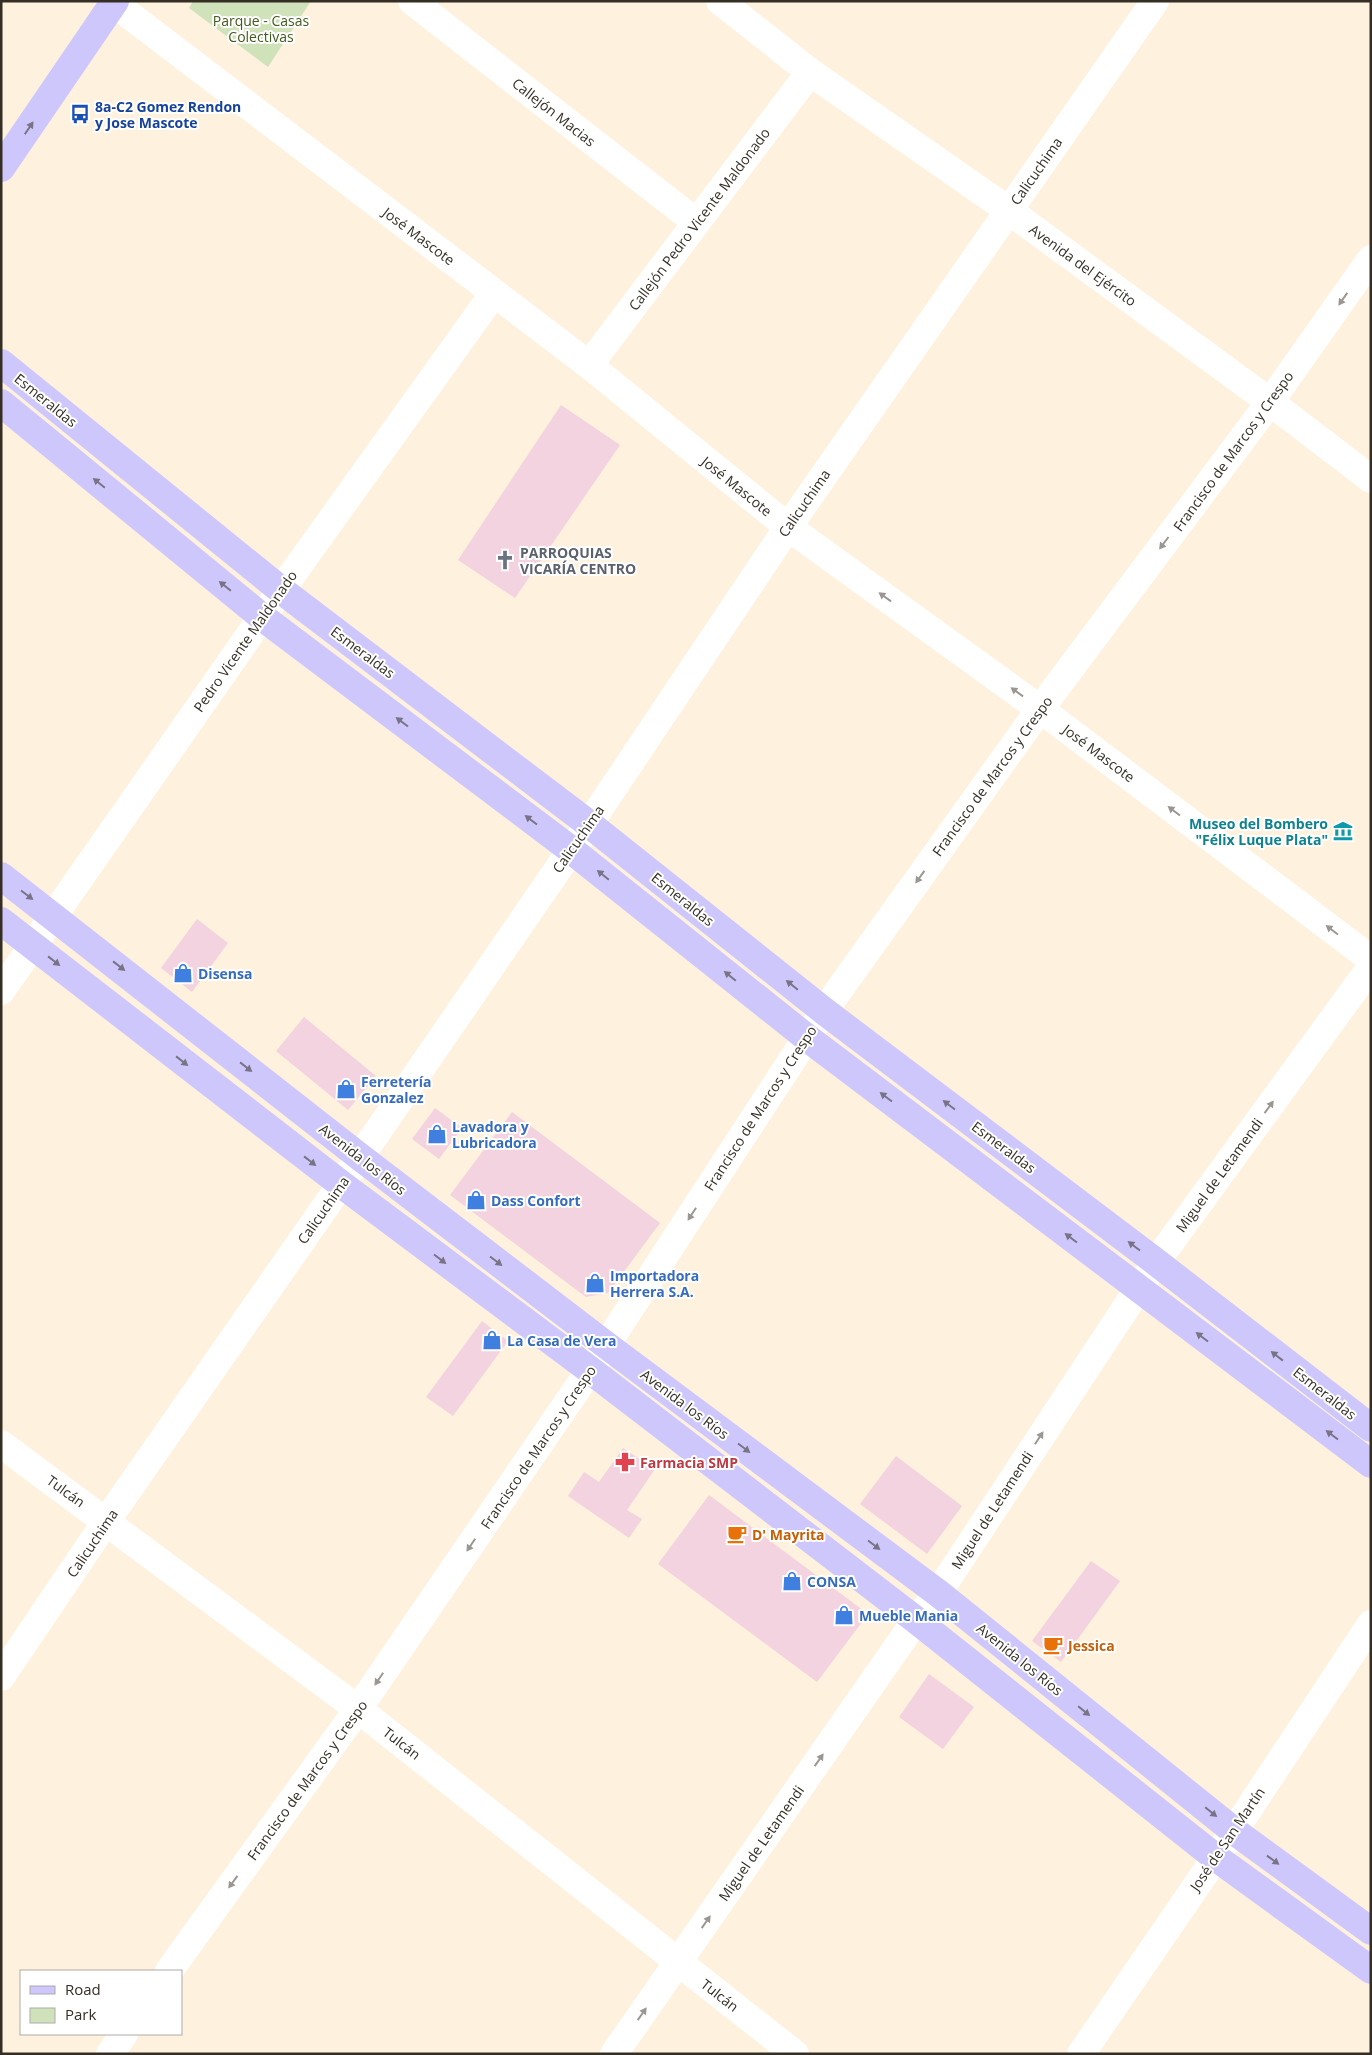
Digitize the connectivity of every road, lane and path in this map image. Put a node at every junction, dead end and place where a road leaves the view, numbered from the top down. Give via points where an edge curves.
1 (412, 1) edge
2 (720, 1) edge
3 (1155, 1) edge
4 (114, 2) edge
5 (810, 72) junction
6 (1, 168) edge
7 (1008, 210) junction
8 (696, 222) junction
9 (1371, 259) edge
10 (494, 293) junction
11 (1, 364) edge
12 (589, 365) junction
13 (1270, 402) junction
14 (1, 403) edge
15 (1371, 479) edge
16 (788, 526) junction
17 (281, 590) junction
18 (262, 616) junction
19 (1040, 709) junction
20 (589, 824) junction
21 (570, 849) junction
22 (1, 876) edge
23 (53, 915) junction
24 (1, 921) edge
25 (33, 944) junction
26 (1371, 960) edge
27 (1371, 967) edge
28 (1, 991) edge
29 (824, 1011) junction
30 (806, 1037) junction
31 (360, 1157) junction
32 (340, 1184) junction
33 (1156, 1262) junction
34 (1138, 1288) junction
35 (606, 1345) junction
36 (590, 1370) junction
37 (1371, 1428) edge
38 (1, 1444) edge
39 (1371, 1464) edge
40 (107, 1520) junction
41 (938, 1593) junction
42 (916, 1620) junction
43 (1371, 1624) edge
44 (1, 1677) edge
45 (358, 1709) junction
46 (1234, 1831) junction
47 (1215, 1857) junction
48 (1371, 1932) edge
49 (678, 1962) junction
50 (170, 1970) edge
51 (1371, 1970) edge
52 (123, 2035) edge
53 (110, 2054) edge
54 (614, 2054) edge
55 (795, 2054) edge
56 (1081, 2054) edge

1 - 8 street, Callejón Macias
2 - 5 street, Avenida del Ejército
3 - 7 street, Calicuchima
6 -> 4 main road
4 - 10 street, José Mascote
5 - 7 street, Avenida del Ejército
5 - 8 street, Callejón Pedro Vicente Maldonado
7 - 13 street, Avenida del Ejército
7 - 16 street, Calicuchima
8 - 12 street, Callejón Pedro Vicente Maldonado
9 -> 13 street, Francisco de Marcos y Crespo
10 - 12 street, José Mascote
10 - 17 street, Pedro Vicente Maldonado
11 - 17 main road, Esmeraldas
12 - 16 street, José Mascote
13 - 15 street, Avenida del Ejército
13 -> 19 street, Francisco de Marcos y Crespo
18 -> 14 main road, Esmeraldas
19 -> 16 street, José Mascote
16 - 20 street, Calicuchima
17 - 18 street, Pedro Vicente Maldonado
17 - 20 main road, Esmeraldas
21 -> 18 main road, Esmeraldas
18 - 23 street, Pedro Vicente Maldonado
26 -> 19 street, José Mascote
19 -> 29 street, Francisco de Marcos y Crespo
20 - 21 street, Calicuchima
29 -> 20 main road, Esmeraldas
30 -> 21 main road, Esmeraldas
21 - 31 street, Calicuchima
22 -> 23 main road, Avenida los Ríos
23 - 25 street, Pedro Vicente Maldonado
23 -> 31 main road, Avenida los Ríos
24 - 25 main road
25 - 28 street, Pedro Vicente Maldonado
25 -> 32 main road
33 -> 27 street, Miguel de Letamendi
29 - 30 street, Francisco de Marcos y Crespo
33 -> 29 main road, Esmeraldas
34 -> 30 main road, Esmeraldas
30 -> 35 street, Francisco de Marcos y Crespo
31 - 32 street, Calicuchima
31 -> 35 main road, Avenida los Ríos
32 -> 36 main road
32 - 40 street, Calicuchima
33 - 34 street, Miguel de Letamendi
37 -> 33 main road, Esmeraldas
39 -> 34 main road, Esmeraldas
41 -> 34 street, Miguel de Letamendi
35 - 36 street, Francisco de Marcos y Crespo
35 -> 41 main road, Avenida los Ríos
36 - 42 main road
36 -> 45 street, Francisco de Marcos y Crespo
38 - 40 street, Tulcán
40 - 44 street, Calicuchima
40 - 45 street, Tulcán
41 - 42 street, Miguel de Letamendi
41 -> 46 main road, Avenida los Ríos
42 - 47 main road
49 -> 42 street, Miguel de Letamendi
43 - 46 street, José de San Martín
45 - 49 street, Tulcán
45 -> 50 street, Francisco de Marcos y Crespo
46 - 47 street, José de San Martín
46 -> 48 main road, Avenida los Ríos
47 - 51 main road
47 - 56 street, José de San Martín
54 -> 49 street, Miguel de Letamendi
49 - 55 street, Tulcán
52 - 53 street

